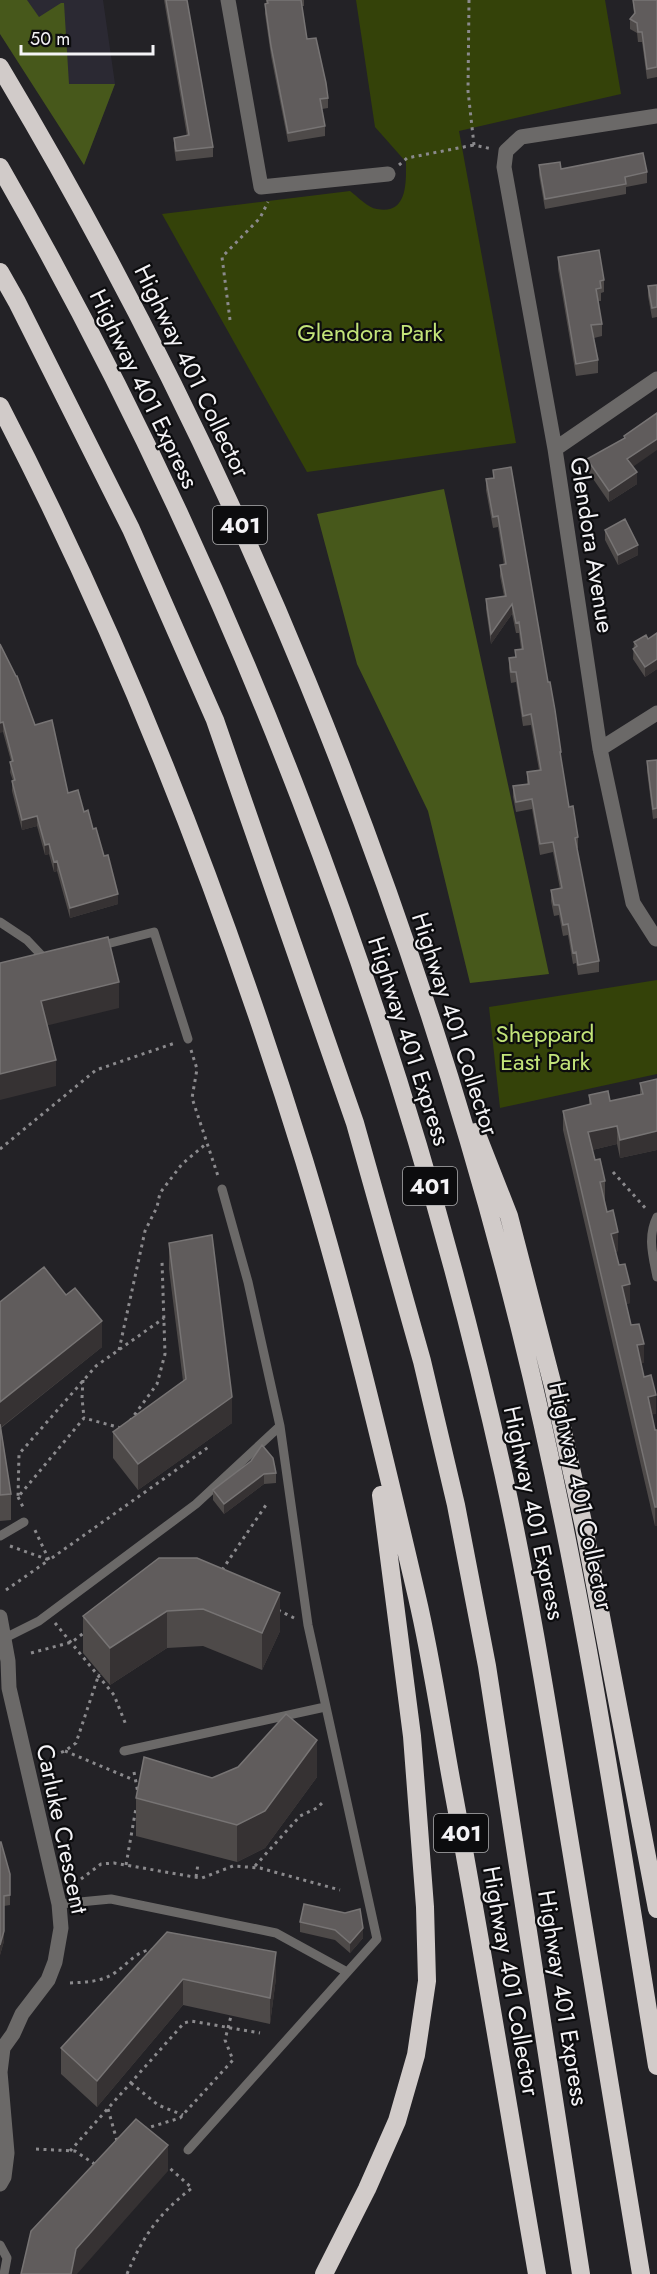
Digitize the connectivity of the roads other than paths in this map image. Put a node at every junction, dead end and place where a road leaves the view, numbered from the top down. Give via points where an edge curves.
1 (228, 0) edge
2 (0, 67) edge
3 (657, 116) edge
4 (0, 167) edge
5 (388, 174) road end
6 (0, 272) edge
7 (657, 379) edge
8 (0, 406) edge
9 (555, 449) junction
10 (657, 712) edge
11 (600, 749) junction
12 (0, 922) edge
13 (656, 939) edge
14 (88, 948) edge
15 (56, 956) edge
16 (45, 959) junction
17 (34, 962) edge
18 (426, 1007) junction
19 (188, 1039) road end
20 (222, 1189) road end
21 (656, 1218) edge
22 (657, 1277) edge
23 (368, 1395) junction
24 (280, 1426) junction
25 (26, 1520) road end
26 (0, 1536) edge
27 (0, 1617) edge
28 (3, 1639) junction
29 (325, 1707) junction
30 (124, 1751) dead end
31 (58, 1904) junction
32 (657, 1909) edge
33 (347, 1972) junction
34 (657, 2066) edge
35 (0, 2072) edge
36 (188, 2150) dead end
37 (0, 2184) edge
38 (0, 2245) edge
39 (4, 2274) edge
40 (324, 2274) edge
41 (537, 2274) edge
42 (581, 2274) edge
43 (641, 2274) edge

1 - 5 street via 261,187
2 - 18 highway, Highway 401 Collector / 401 via 109,258 214,469 326,729
3 - 9 street, Glendora Avenue via 522,137 506,151 504,167
4 - 43 highway, Highway 401 Express / 401 via 131,413 236,642 329,877 409,1116 475,1355 518,1546
6 - 42 highway, Highway 401 Express / 401 via 131,529 215,720 358,1134 422,1361 456,1505 488,1677
7 - 9 street
8 - 23 highway, Highway 401 Collector / 401 via 104,622 197,846 304,1160
9 - 11 street, Glendora Avenue
10 - 11 street
11 - 13 street, Glendora Avenue via 633,903
12 - 16 lane via 27,940
14 - 19 lane via 154,932
15 - 16 lane
16 - 17 lane
18 - 32 highway via 509,1216 540,1329 584,1527
18 - 34 highway, Highway 401 Collector / 401 via 492,1223 547,1444 583,1623
20 - 24 lane via 248,1282
21 - 22 lane via 651,1247
23 - 40 highway via 412,1736 427,1981 416,2055 396,2121
23 - 41 highway, Highway 401 Collector / 401 via 418,1602
24 - 28 lane via 196,1504 48,1614
24 - 29 lane
25 - 26 lane
27 - 28 street, Carluke Crescent
28 - 31 street, Carluke Crescent via 9,1688
29 - 30 lane
29 - 33 lane via 377,1939
31 - 33 lane via 111,1899 276,1933
31 - 35 street, Carluke Crescent via 61,1928 56,1962 3,2048
33 - 36 lane
35 - 37 street, Carluke Crescent via 7,2153
38 - 39 lane via 7,2258

